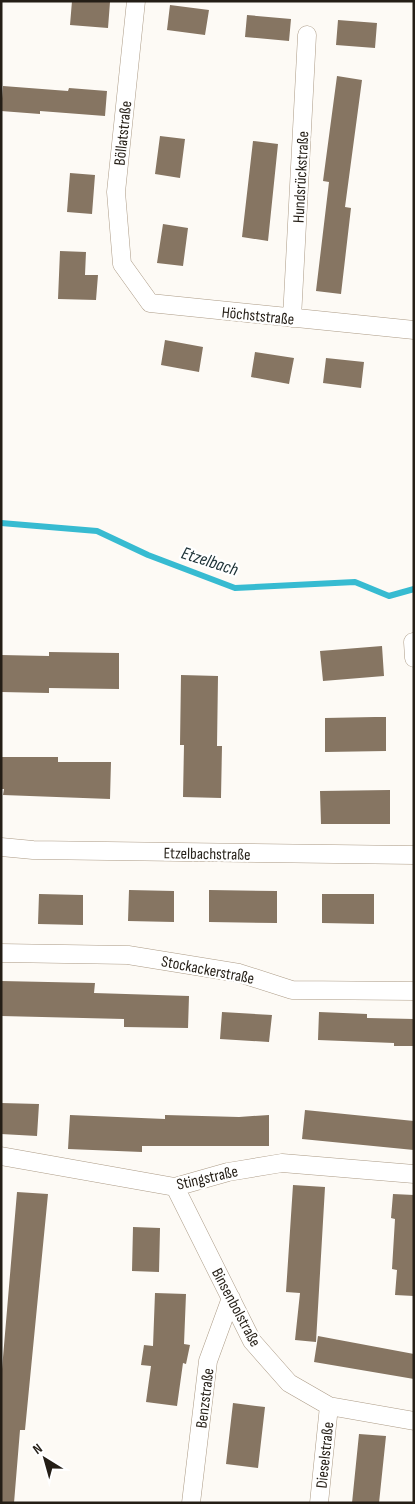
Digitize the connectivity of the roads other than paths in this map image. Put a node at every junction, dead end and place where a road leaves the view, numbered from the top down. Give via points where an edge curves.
1 (136, 1) edge
2 (307, 36) dead end
3 (122, 264) joint
4 (292, 318) junction
5 (414, 330) edge
6 (1, 847) edge
7 (414, 855) edge
8 (1, 953) edge
9 (414, 991) edge
10 (1, 1156) edge
11 (414, 1174) edge
12 (175, 1187) junction
13 (231, 1298) junction
14 (329, 1406) junction
15 (414, 1421) edge
16 (191, 1503) edge
17 (319, 1503) edge

1 - 3 street, Böllatstraße via 116,192
2 - 4 street, Hundsrückstraße
3 - 4 street, Höchststraße via 150,303
4 - 5 street, Höchststraße
6 - 7 street, Etzelbachstraße
8 - 9 street, Stockackerstraße via 128,955 239,973 292,990
10 - 12 street, Stingstraße
11 - 12 street, Stingstraße via 282,1162 228,1172
12 - 13 street, Binsenbolstraße
13 - 14 street, Binsenbolstraße via 252,1341 283,1376
13 - 16 street, Benzstraße via 208,1361
14 - 15 street, Binsenbolstraße
14 - 17 street, Dieselstraße

